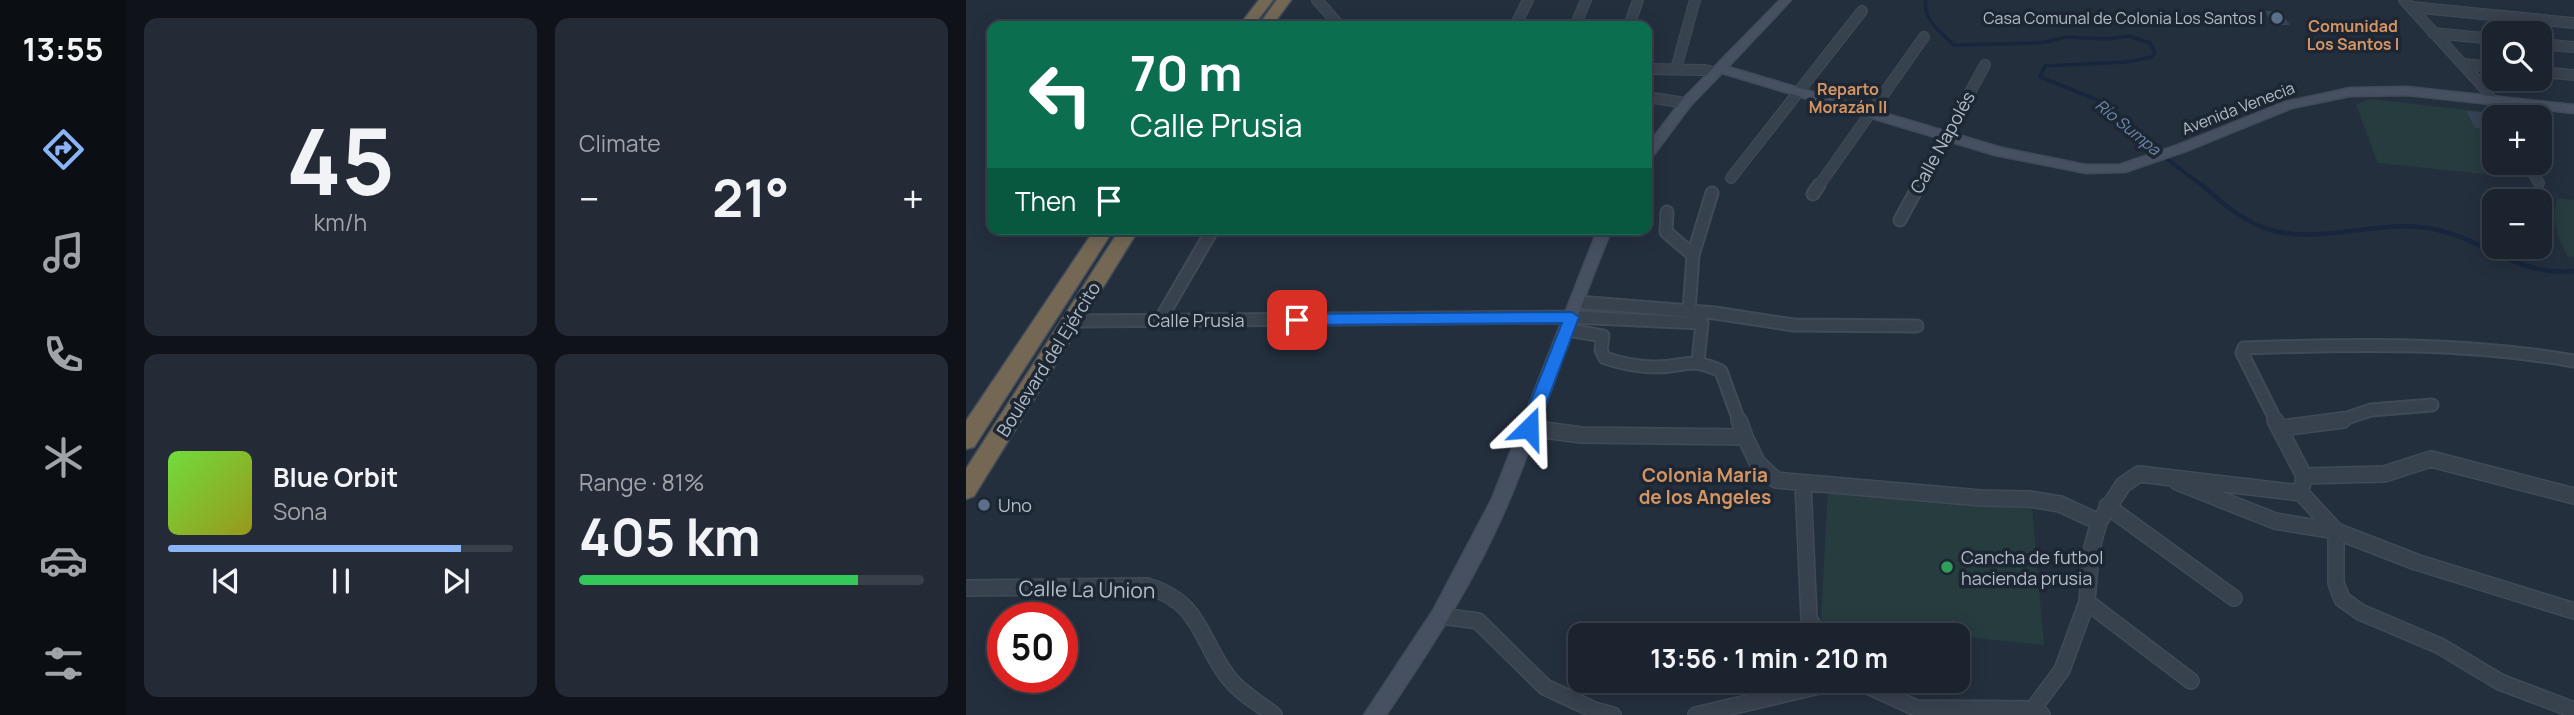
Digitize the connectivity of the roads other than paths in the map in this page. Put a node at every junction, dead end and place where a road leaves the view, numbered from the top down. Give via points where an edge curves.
1 (1266, 0) edge
2 (1284, 0) edge
3 (1317, 0) edge
4 (1528, 0) edge
5 (1586, 0) edge
6 (1638, 0) edge
7 (1695, 0) edge
8 (1786, 0) edge
9 (2407, 4) edge
10 (1862, 11) dead end
11 (1259, 21) edge
12 (1336, 21) edge
13 (1518, 21) edge
14 (1577, 21) edge
15 (1631, 21) edge
16 (2574, 23) edge
17 (2433, 33) junction
18 (1924, 37) dead end
19 (2482, 38) edge
20 (2552, 45) edge
21 (2574, 47) edge
22 (2462, 64) junction
23 (1985, 65) dead end
24 (2482, 66) edge
25 (1652, 69) edge
26 (1676, 69) junction
27 (1717, 71) junction
28 (2552, 73) edge
29 (2574, 75) edge
30 (1800, 90) junction
31 (1652, 97) edge
32 (2491, 100) junction
33 (1686, 103) junction
34 (2494, 105) edge
35 (2574, 109) edge
36 (1871, 112) junction
37 (1947, 134) junction
38 (1652, 147) edge
39 (2534, 175) edge
40 (1731, 178) dead end
41 (2539, 183) dead end
42 (1713, 193) dead end
43 (1812, 194) dead end
44 (1667, 212) dead end
45 (1900, 220) dead end
46 (1101, 235) edge
47 (1126, 235) edge
48 (1210, 235) edge
49 (1603, 235) edge
50 (1693, 255) junction
51 (1689, 311) junction
52 (1572, 316) junction
53 (1607, 319) junction
54 (1160, 320) junction
55 (1072, 321) junction
56 (1917, 326) dead end
57 (1603, 336) junction
58 (1698, 361) junction
59 (2574, 361) edge
60 (2432, 405) dead end
61 (1529, 428) junction
62 (2282, 428) junction
63 (1745, 437) junction
64 (966, 440) edge
65 (2164, 475) junction
66 (2304, 476) junction
67 (1803, 483) junction
68 (966, 489) edge
69 (2301, 493) junction
70 (2574, 496) edge
71 (2107, 506) junction
72 (2099, 522) junction
73 (2336, 531) junction
74 (966, 588) edge
75 (2234, 598) dead end
76 (2087, 602) junction
77 (2574, 611) edge
78 (1441, 615) junction
79 (1812, 623) edge
80 (2191, 681) dead end
81 (1789, 693) edge
82 (1883, 693) edge
83 (2574, 710) edge
84 (2037, 712) edge
85 (1274, 715) edge
86 (1374, 715) edge
87 (1613, 715) edge
88 (1696, 715) edge

1 - 11 highway
2 - 11 highway
3 - 12 street
4 - 13 street
5 - 14 street
6 - 15 street
7 - 26 street
8 - 27 street
9 - 16 street
9 - 17 street
10 - 30 street
17 - 19 street
17 - 22 street
18 - 36 street
20 - 21 street
22 - 24 street
22 - 32 street
23 - 37 street, Calle Napolés
25 - 26 street
26 - 27 street
27 - 30 street, Avenida Venecia
27 - 33 street
28 - 29 street
30 - 36 street, Avenida Venecia
30 - 40 street
31 - 33 street
32 - 34 street
32 - 35 street, Avenida Venecia
32 - 37 street, Avenida Venecia via 2407,91 2350,92 2289,105 2120,169 2086,169 2000,152
33 - 38 street
36 - 37 street, Avenida Venecia
36 - 43 street
37 - 45 street, Calle Napolés
39 - 41 street
42 - 50 street
44 - 50 street via 1666,232
46 - 64 highway, Boulevard del Ejército
47 - 55 highway, Boulevard del Ejército
48 - 54 street
49 - 52 street
50 - 51 street
51 - 52 street
51 - 56 street via 1793,325
52 - 53 street
52 - 54 street, Calle Prusia
52 - 57 street
52 - 61 street
53 - 57 street
53 - 58 street via 1702,323
54 - 55 street, Calle Prusia
55 - 68 highway, Boulevard del Ejército
57 - 58 street via 1601,350 1605,358 1614,361 1655,367
58 - 63 street via 1721,371
59 - 62 street via 2437,345 2244,348 2246,362
60 - 62 street via 2371,410 2336,422
61 - 63 street via 1581,435
61 - 78 street via 1500,500
62 - 66 street
63 - 67 street via 1768,475
65 - 69 street
65 - 71 street via 2139,474 2123,485
65 - 73 street via 2262,516 2314,531
66 - 69 street
66 - 70 street via 2384,474 2431,459
67 - 72 street via 2029,499 2060,504
67 - 79 street
69 - 73 street
71 - 72 street
71 - 75 street
72 - 76 street via 2091,551
73 - 77 street via 2416,562
73 - 83 street via 2336,583 2342,599 2440,646 2500,682
74 - 85 street, Calle La Union via 1164,589 1181,599 1228,677
76 - 80 street
76 - 84 street via 2062,670
78 - 86 street
78 - 87 street via 1478,621 1545,687
81 - 88 street
82 - 84 street via 1916,708

